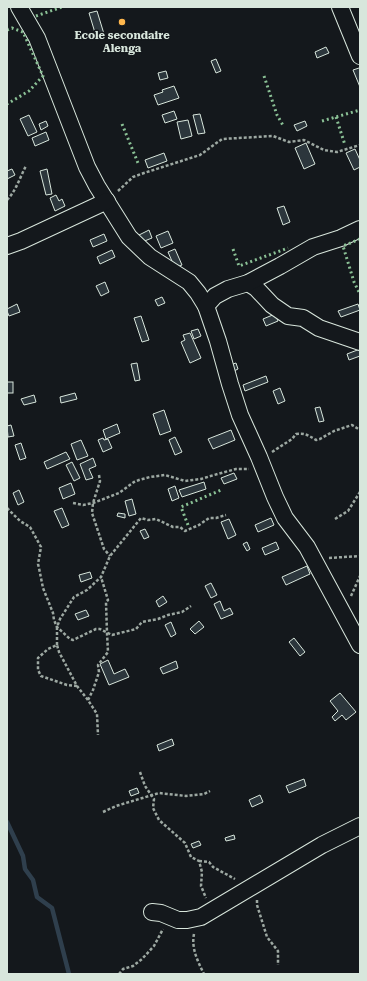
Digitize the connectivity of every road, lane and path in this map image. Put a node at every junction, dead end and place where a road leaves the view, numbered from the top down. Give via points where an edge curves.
1 (19, 7) edge
2 (340, 7) edge
3 (360, 56) edge
4 (360, 145) edge
5 (26, 166) dead end
6 (7, 200) edge
7 (107, 201) junction
8 (360, 229) edge
9 (7, 246) edge
10 (248, 283) junction
11 (206, 306) junction
12 (360, 342) edge
13 (360, 430) edge
14 (261, 461) junction
15 (99, 475) dead end
16 (360, 492) edge
17 (73, 503) dead end
18 (93, 503) junction
19 (7, 508) edge
20 (226, 515) dead end
21 (335, 519) dead end
22 (110, 556) junction
23 (360, 556) edge
24 (316, 562) junction
25 (101, 577) junction
26 (191, 606) dead end
27 (57, 627) junction
28 (356, 629) edge
29 (107, 633) junction
30 (57, 645) junction
31 (360, 645) edge
32 (77, 686) junction
33 (88, 700) junction
34 (98, 735) dead end
35 (140, 772) dead end
36 (210, 791) dead end
37 (151, 796) junction
38 (103, 812) dead end
39 (360, 826) edge
40 (152, 912) dead end
41 (204, 915) junction
42 (171, 917) junction
43 (119, 974) edge
44 (204, 974) edge

1 - 7 street via 37,38 86,167
2 - 3 street
4 - 7 path via 337,152 324,150 304,140 289,142 273,136 222,139 200,155 134,177
5 - 6 path
7 - 9 street
7 - 11 street via 129,237 150,257 189,282
8 - 10 street via 313,247
10 - 11 street via 222,292
10 - 12 street via 288,316 303,318 319,328
11 - 14 street via 240,415
13 - 14 path via 352,425 316,440 303,433 296,434
14 - 18 path via 249,469 214,474 201,479 185,481 165,474 139,480 119,493
14 - 24 street via 285,518
15 - 18 path via 100,481
16 - 21 path via 348,511
17 - 18 path
18 - 22 path via 92,513 104,549
19 - 27 path via 30,527 40,547 38,564 43,588
20 - 22 path via 209,518 199,526 185,531 156,519 141,518
22 - 25 path
23 - 24 path via 325,558
24 - 28 street
25 - 27 path via 74,598
25 - 29 path via 108,600
26 - 29 path via 182,612 142,622 136,629 112,635
27 - 29 path via 73,640 96,629
27 - 30 path
28 - 31 street
29 - 33 path via 108,652 98,665 99,672
30 - 32 path
30 - 32 path via 38,658 38,670 41,676 67,686
32 - 33 path
33 - 34 path via 97,714
35 - 37 path
36 - 37 path via 186,796
37 - 38 path
37 - 41 path via 159,820 185,843 190,857 199,861 202,872 201,886 209,905
39 - 41 street via 322,845
40 - 42 street
41 - 42 street via 187,920
41 - 44 path via 195,930 193,940 197,959
42 - 43 path via 154,946 142,960 123,969

